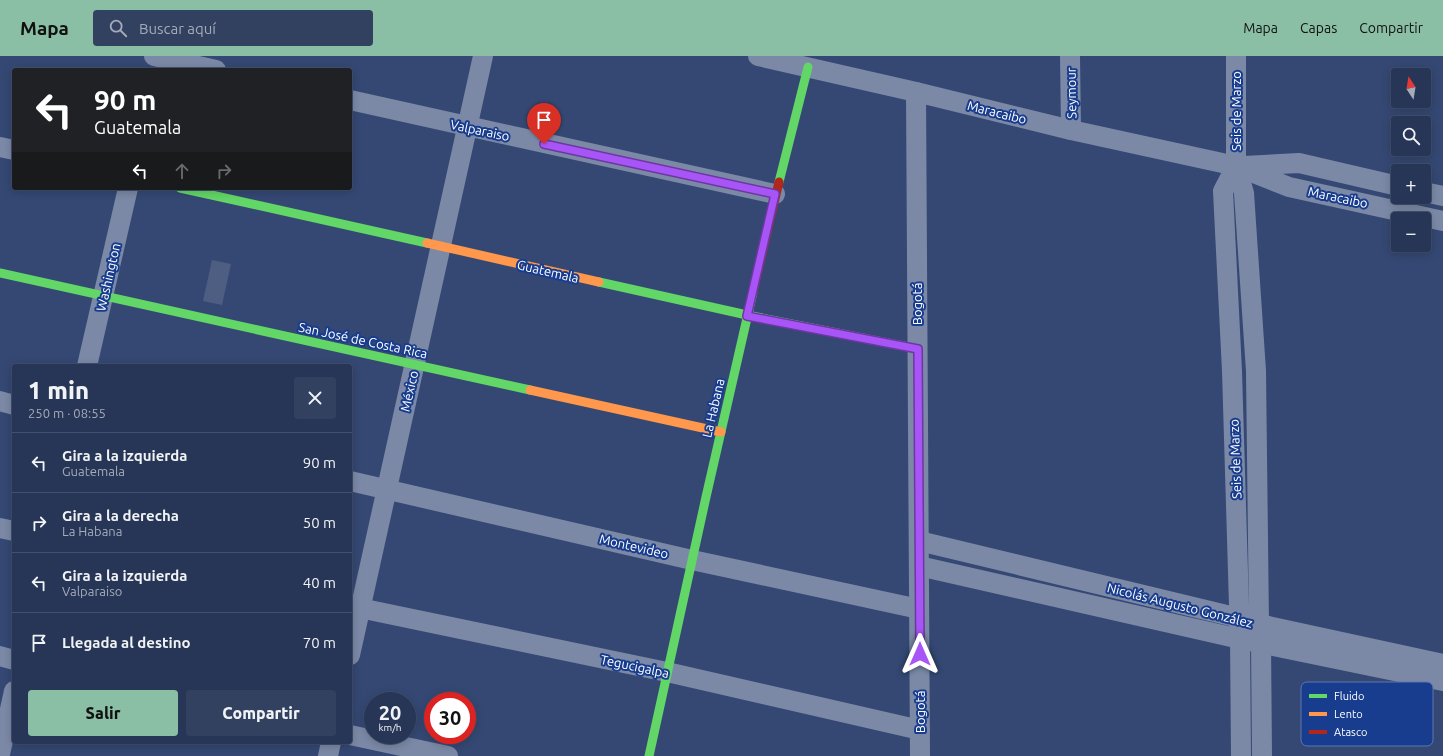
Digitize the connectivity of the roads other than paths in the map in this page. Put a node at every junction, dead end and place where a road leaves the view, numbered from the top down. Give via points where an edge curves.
1 (483, 56) edge
2 (758, 56) edge
3 (1070, 56) edge
4 (1236, 56) edge
5 (156, 60) edge
6 (808, 67) junction
7 (204, 68) edge
8 (916, 92) junction
9 (352, 100) edge
10 (467, 127) junction
11 (1071, 130) junction
12 (0, 147) edge
13 (12, 150) edge
14 (1236, 166) junction
15 (1391, 184) edge
16 (128, 190) edge
17 (189, 190) edge
18 (1431, 193) edge
19 (775, 194) junction
20 (1443, 196) edge
21 (1443, 221) edge
22 (440, 247) junction
23 (0, 273) edge
24 (103, 296) junction
25 (747, 316) junction
26 (918, 349) junction
27 (88, 364) edge
28 (414, 365) junction
29 (1232, 371) junction
30 (1256, 371) junction
31 (0, 402) edge
32 (12, 405) edge
33 (721, 432) junction
34 (352, 481) edge
35 (387, 489) junction
36 (0, 528) edge
37 (12, 531) edge
38 (919, 541) junction
39 (692, 560) junction
40 (919, 566) junction
41 (1077, 579) junction
42 (1075, 602) junction
43 (355, 607) edge
44 (919, 609) junction
45 (1240, 618) junction
46 (1260, 634) junction
47 (352, 636) edge
48 (1240, 639) junction
49 (0, 656) edge
50 (12, 659) edge
51 (1443, 664) edge
52 (668, 672) junction
53 (1443, 681) edge
54 (12, 700) edge
55 (920, 730) junction
56 (352, 735) edge
57 (331, 744) edge
58 (0, 754) edge
59 (328, 756) edge
60 (448, 756) edge
61 (649, 756) edge
62 (920, 756) edge
63 (1241, 756) edge
64 (1262, 756) edge

1 - 10 street, México
2 - 6 street, Maracaibo
3 - 11 street, Seymour
4 - 14 street, Seis de Marzo
5 - 7 street
6 - 8 street, Maracaibo
6 - 19 street, La Habana
8 - 11 street, Maracaibo
8 - 26 street, Bogotá
9 - 10 street, Valparaiso
10 - 19 street, Valparaiso
10 - 22 street, México
11 - 14 street, Maracaibo
12 - 13 street
14 - 15 street, Maracaibo via 1299,163
14 - 21 street, Maracaibo via 1289,187
14 - 29 street, Seis de Marzo via 1223,191
14 - 30 street, Seis de Marzo via 1244,193
16 - 24 street, Washington
17 - 22 street, Guatemala
18 - 20 street
19 - 25 street, La Habana
22 - 25 street, Guatemala
22 - 28 street, México
23 - 24 street, San José de Costa Rica
24 - 27 street, Washington
24 - 28 street, San José de Costa Rica
25 - 26 street, Guatemala
25 - 33 street, La Habana
26 - 38 street, Bogotá
28 - 33 street, San José de Costa Rica
28 - 35 street, México
29 - 30 street
29 - 45 street, Seis de Marzo
30 - 46 street, Seis de Marzo
31 - 32 street
33 - 39 street, La Habana
34 - 35 street, Montevideo
35 - 39 street, Montevideo
35 - 43 street, México
36 - 37 street
38 - 40 street, Bogotá
38 - 41 street, Nicolás Augusto González
39 - 44 street, Montevideo
39 - 52 street, La Habana
40 - 42 street, Nicolás Augusto González
40 - 44 street, Bogotá
41 - 42 street
41 - 45 street, Nicolás Augusto González
42 - 48 street, Nicolás Augusto González
43 - 47 street, México
43 - 52 street, Tegucigalpa
44 - 55 street, Bogotá
45 - 46 street, Nicolás Augusto González
45 - 48 street, Seis de Marzo
46 - 48 street, Nicolás Augusto González
46 - 51 street, Nicolás Augusto González
46 - 53 street, Nicolás Augusto González
46 - 64 street, Seis de Marzo
48 - 63 street, Seis de Marzo
49 - 50 street
52 - 55 street, Tegucigalpa
52 - 61 street, La Habana
54 - 58 street
55 - 62 street, Bogotá
56 - 60 street
57 - 59 street

